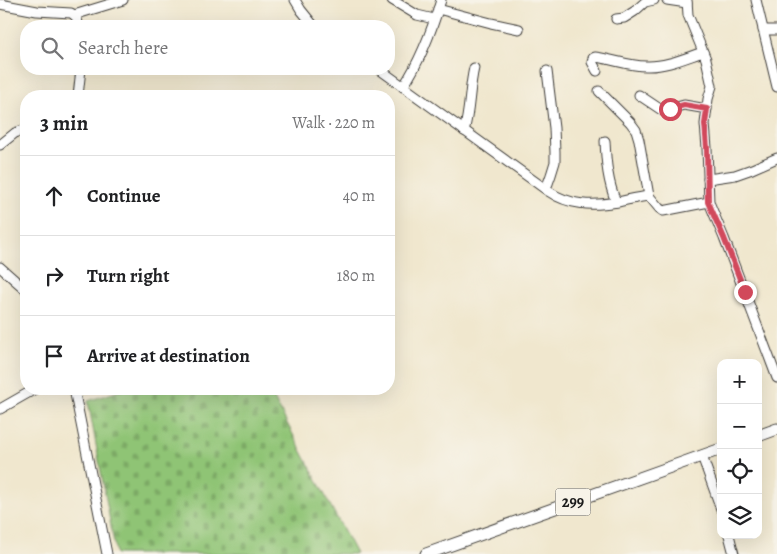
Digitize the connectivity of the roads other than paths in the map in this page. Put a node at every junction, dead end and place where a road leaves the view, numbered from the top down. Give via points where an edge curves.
1 (123, 0) edge
2 (295, 0) edge
3 (392, 0) edge
4 (654, 0) edge
5 (667, 0) edge
6 (756, 0) edge
7 (687, 2) edge
8 (0, 4) edge
9 (439, 4) edge
10 (74, 14) junction
11 (434, 19) junction
12 (77, 20) edge
13 (309, 20) edge
14 (616, 20) dead end
15 (519, 29) dead end
16 (763, 30) junction
17 (777, 30) edge
18 (703, 52) junction
19 (474, 68) dead end
20 (547, 71) dead end
21 (597, 71) dead end
22 (80, 75) edge
23 (387, 75) edge
24 (403, 87) junction
25 (777, 87) edge
26 (79, 90) edge
27 (599, 91) dead end
28 (639, 95) dead end
29 (707, 109) junction
30 (20, 131) edge
31 (464, 131) junction
32 (605, 141) dead end
33 (0, 146) edge
34 (777, 158) edge
35 (708, 180) junction
36 (546, 190) junction
37 (649, 196) junction
38 (616, 202) junction
39 (708, 202) junction
40 (0, 267) edge
41 (20, 285) edge
42 (777, 378) edge
43 (24, 395) edge
44 (75, 395) edge
45 (0, 409) edge
46 (777, 429) edge
47 (762, 435) edge
48 (717, 450) edge
49 (702, 456) junction
50 (717, 497) edge
51 (730, 539) edge
52 (107, 554) edge
53 (426, 554) edge
54 (734, 554) edge

1 - 10 street
2 - 13 street
3 - 11 street via 417,15
4 - 14 street
5 - 7 street
6 - 16 street
7 - 18 street via 688,15
8 - 10 street
9 - 11 street
9 - 15 street via 491,23
10 - 12 street
11 - 24 street via 420,58
16 - 17 street
16 - 25 street
18 - 21 street via 655,66 595,57 592,62
18 - 29 street via 712,86
19 - 31 street
20 - 36 street via 555,162
22 - 26 street
23 - 24 street
24 - 31 street
27 - 37 street via 636,130
28 - 29 street via 663,111 684,105
29 - 35 street
30 - 33 street
31 - 36 street
32 - 38 street via 606,166
34 - 35 street via 735,175
35 - 39 street
36 - 38 street via 560,199 585,205
37 - 38 street
37 - 39 street via 663,211
39 - 42 street
40 - 41 street
43 - 45 street
44 - 52 street
46 - 47 main road
48 - 49 main road, 299
49 - 50 street
49 - 53 main road, 299
51 - 54 street

